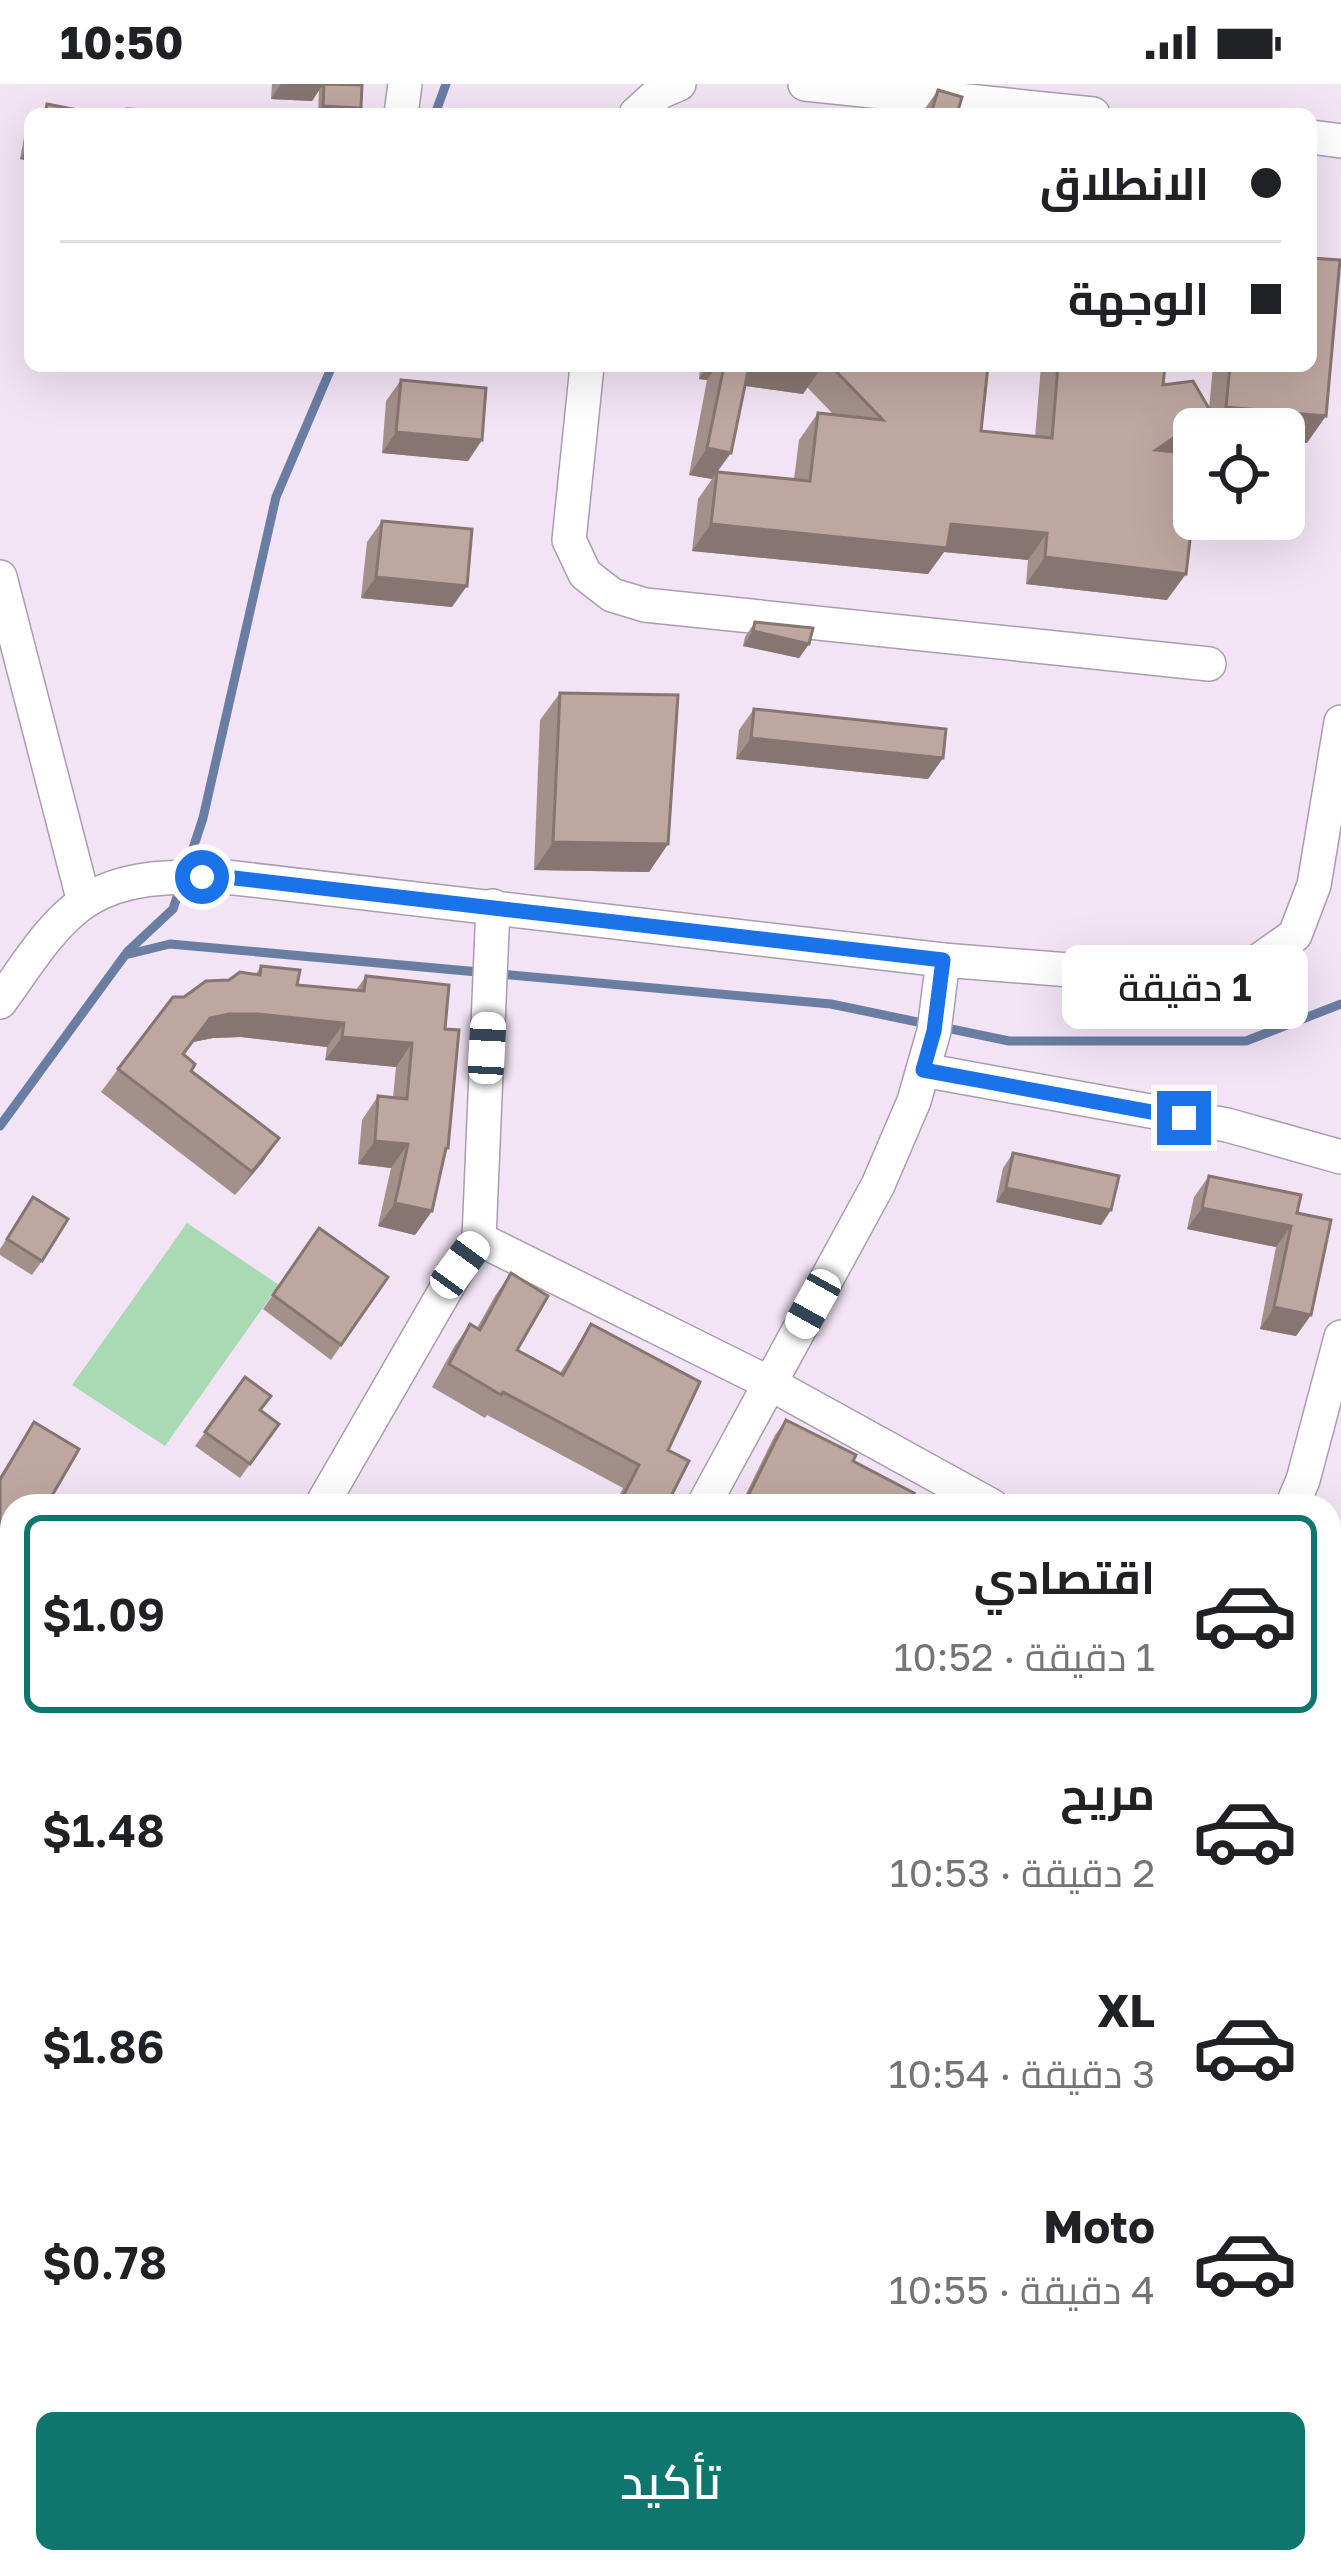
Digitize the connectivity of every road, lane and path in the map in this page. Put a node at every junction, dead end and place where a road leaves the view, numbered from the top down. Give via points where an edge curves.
1 (679, 84) edge
2 (805, 84) edge
3 (643, 108) edge
4 (1035, 108) edge
5 (586, 372) edge
6 (0, 577) edge
7 (1209, 664) dead end
8 (1341, 722) edge
9 (84, 902) junction
10 (493, 906) junction
11 (943, 960) junction
12 (0, 1002) edge
13 (923, 1070) junction
14 (1341, 1157) edge
15 (479, 1239) junction
16 (1341, 1337) edge
17 (769, 1383) junction
18 (328, 1494) edge
19 (709, 1494) edge
20 (970, 1494) edge
21 (1297, 1494) edge

1 - 3 street
2 - 4 street
5 - 7 street via 569,541 586,574 612,596
6 - 9 street
8 - 11 street via 1314,885 1295,935 1258,961 1211,977
9 - 10 street via 160,878 226,877
9 - 12 street
10 - 11 street
10 - 15 street
11 - 13 street
13 - 14 street via 1227,1125
13 - 17 street via 878,1185
15 - 17 street
15 - 18 street
16 - 21 street
17 - 19 street
17 - 20 street

